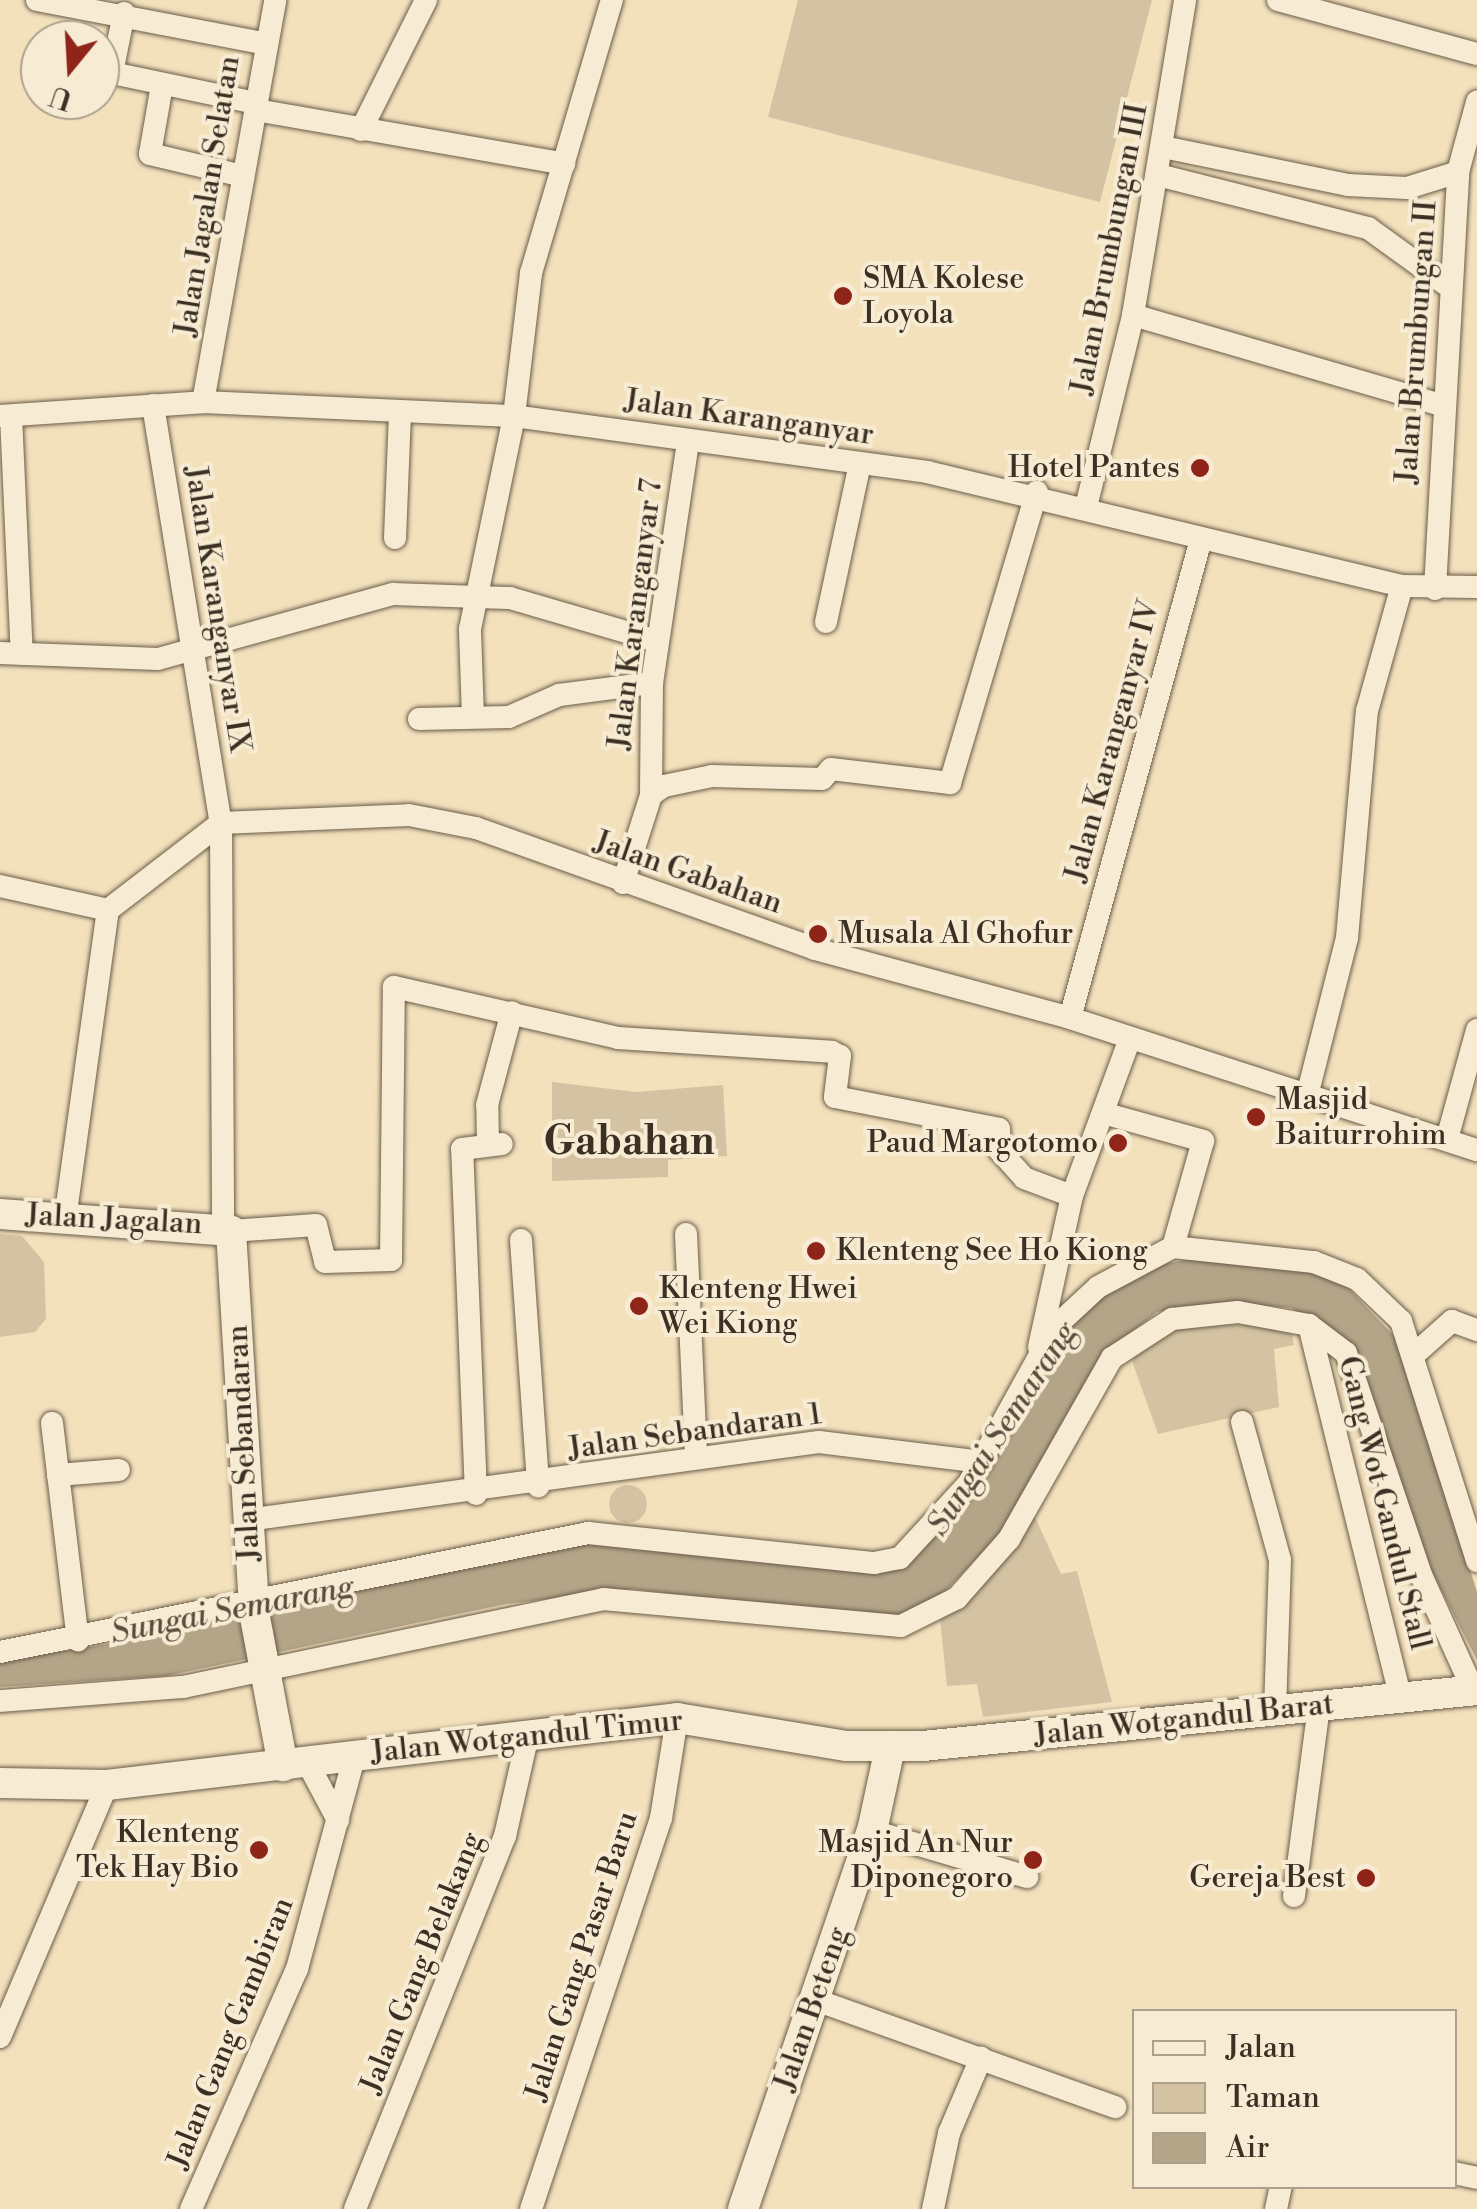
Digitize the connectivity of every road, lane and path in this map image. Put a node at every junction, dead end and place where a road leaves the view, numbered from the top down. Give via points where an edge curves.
1 (37, 0) edge
2 (275, 0) edge
3 (426, 0) edge
4 (612, 0) edge
5 (1185, 0) edge
6 (1278, 0) edge
7 (124, 13) junction
8 (263, 44) junction
9 (1477, 54) edge
10 (162, 85) junction
11 (1477, 102) edge
12 (256, 106) junction
13 (360, 130) junction
14 (1162, 147) junction
15 (564, 164) junction
16 (1458, 172) junction
17 (243, 176) junction
18 (1158, 176) junction
19 (1466, 234) edge
20 (1465, 259) edge
21 (1451, 288) junction
22 (1133, 315) junction
23 (204, 402) junction
24 (153, 405) junction
25 (1440, 405) junction
26 (400, 410) junction
27 (5, 416) edge
28 (514, 416) junction
29 (688, 442) junction
30 (860, 464) junction
31 (1037, 492) junction
32 (1086, 507) junction
33 (396, 538) dead end
34 (1201, 539) junction
35 (1402, 586) junction
36 (1477, 587) edge
37 (1435, 589) junction
38 (476, 594) junction
39 (826, 622) dead end
40 (657, 642) junction
41 (11, 654) edge
42 (194, 654) junction
43 (652, 683) junction
44 (473, 717) junction
45 (419, 719) dead end
46 (651, 795) junction
47 (221, 823) junction
48 (624, 884) junction
49 (0, 886) edge
50 (108, 910) junction
51 (512, 1012) junction
52 (1070, 1018) junction
53 (1477, 1030) edge
54 (1130, 1038) junction
55 (1308, 1096) junction
56 (1103, 1113) junction
57 (1446, 1140) junction
58 (1477, 1150) edge
59 (1072, 1196) junction
60 (0, 1214) edge
61 (64, 1219) junction
62 (227, 1227) junction
63 (686, 1234) dead end
64 (521, 1240) dead end
65 (1173, 1246) junction
66 (1309, 1325) junction
67 (1477, 1330) edge
68 (1039, 1346) junction
69 (1417, 1352) junction
70 (1242, 1422) dead end
71 (52, 1423) dead end
72 (696, 1458) junction
73 (982, 1462) junction
74 (120, 1470) dead end
75 (58, 1475) junction
76 (538, 1486) junction
77 (476, 1494) junction
78 (247, 1520) junction
79 (1477, 1561) edge
80 (253, 1609) junction
81 (78, 1640) junction
82 (0, 1652) edge
83 (263, 1665) junction
84 (1475, 1692) edge
85 (1400, 1696) junction
86 (0, 1701) edge
87 (1318, 1707) junction
88 (1275, 1711) junction
89 (677, 1718) junction
90 (528, 1735) junction
91 (890, 1748) junction
92 (355, 1754) junction
93 (295, 1764) junction
94 (0, 1783) edge
95 (107, 1785) junction
96 (338, 1820) junction
97 (872, 1831) junction
98 (1028, 1877) dead end
99 (1294, 1896) dead end
100 (816, 2000) junction
101 (0, 2037) edge
102 (981, 2058) junction
103 (1115, 2108) dead end
104 (191, 2209) edge
105 (356, 2209) edge
106 (531, 2209) edge
107 (743, 2209) edge
108 (933, 2209) edge

1 - 7 street
2 - 8 street, Jalan Jagalan Selatan
3 - 13 street
4 - 15 street
5 - 14 street, Jalan Brumbungan III
6 - 9 street
7 - 8 street
7 - 10 street via 112,72
8 - 12 street, Jalan Jagalan Selatan
10 - 12 street
10 - 17 street via 150,154
11 - 16 street, Jalan Brumbungan II
12 - 13 street
12 - 17 street, Jalan Jagalan Selatan
13 - 15 street
14 - 16 street via 1348,185 1407,188
14 - 18 street, Jalan Brumbungan III
15 - 28 street via 531,273
16 - 19 street, Jalan Brumbungan II
17 - 23 street, Jalan Jagalan Selatan
18 - 21 street via 1368,228
18 - 22 street, Jalan Brumbungan III
19 - 20 street, Jalan Brumbungan II
20 - 21 street, Jalan Brumbungan II
21 - 25 street, Jalan Brumbungan II
22 - 25 street
22 - 32 street, Jalan Brumbungan III
23 - 24 street, Jalan Karanganyar
23 - 26 street, Jalan Karanganyar
24 - 27 street, Jalan Karanganyar
24 - 42 street, Jalan Karanganyar IX
25 - 37 street, Jalan Brumbungan II
26 - 28 street, Jalan Karanganyar
26 - 33 street
27 - 41 street
28 - 29 street, Jalan Karanganyar
28 - 38 street
29 - 30 street, Jalan Karanganyar
29 - 40 street, Jalan Karanganyar 7
30 - 31 street, Jalan Karanganyar
30 - 39 street
31 - 32 street, Jalan Karanganyar
31 - 46 street via 950,783 831,769 822,779 712,776
32 - 34 street, Jalan Karanganyar
34 - 35 street, Jalan Karanganyar
34 - 52 street, Jalan Karanganyar IV
35 - 37 street, Jalan Karanganyar
35 - 55 street via 1367,712 1332,1014
36 - 37 street, Jalan Karanganyar
38 - 40 street
38 - 42 street via 352,600
38 - 44 street
40 - 43 street, Jalan Karanganyar 7
41 - 42 street
42 - 47 street, Jalan Karanganyar IX
43 - 44 street
43 - 46 street, Jalan Karanganyar 7
44 - 45 street
46 - 48 street, Jalan Karanganyar 7
47 - 48 street, Jalan Gabahan via 429,816
47 - 50 street
47 - 62 street, Jalan Sebandaran
48 - 52 street, Jalan Gabahan via 815,949
49 - 50 street
50 - 61 street
51 - 59 street via 618,1038 832,1052 840,1056 834,1097 999,1130 1000,1152 1024,1178
51 - 62 street via 394,987 391,1260 324,1262 316,1224
51 - 77 street via 487,1104 495,1144 462,1149
52 - 54 street, Jalan Gabahan
53 - 57 street
54 - 55 street, Jalan Gabahan
54 - 56 street
55 - 57 street, Jalan Gabahan
56 - 59 street
56 - 65 street via 1204,1141
57 - 58 street, Jalan Gabahan
59 - 68 street
60 - 61 street, Jalan Jagalan
61 - 62 street, Jalan Jagalan
62 - 78 street, Jalan Sebandaran
63 - 72 street
64 - 76 street
65 - 68 street via 1098,1287
65 - 69 street via 1275,1254 1356,1279 1401,1321
66 - 83 street via 1200,1314 1128,1344 986,1567 934,1614 901,1626 602,1599
66 - 84 street via 1354,1368 1422,1577
66 - 85 street, Gang Wot Gandul Stall
67 - 69 street via 1452,1321
68 - 73 street
69 - 79 street
70 - 88 street via 1280,1560
71 - 75 street
72 - 73 street, Jalan Sebandaran 1 via 860,1440
72 - 76 street, Jalan Sebandaran 1
73 - 80 street via 929,1535 888,1561 588,1533
74 - 75 street
75 - 81 street
76 - 77 street, Jalan Sebandaran 1
77 - 78 street, Jalan Sebandaran 1
78 - 80 street, Jalan Sebandaran
80 - 81 street
80 - 83 street, Jalan Sebandaran
81 - 82 street
83 - 86 street via 183,1687
83 - 93 street, Jalan Sebandaran
84 - 85 street, Jalan Wotgandul Barat
85 - 87 street, Jalan Wotgandul Barat
87 - 88 street, Jalan Wotgandul Barat
87 - 99 street
88 - 91 street, Jalan Wotgandul Barat
89 - 90 street, Jalan Wotgandul Timur
89 - 91 street, Jalan Wotgandul Timur
89 - 106 street, Jalan Gang Pasar Baru via 661,1818
90 - 92 street, Jalan Wotgandul Timur
90 - 105 street, Jalan Gang Belakang via 505,1836
91 - 97 street, Jalan Beteng
92 - 93 street, Jalan Wotgandul Timur
92 - 96 street, Jalan Gang Gambiran
93 - 95 street, Jalan Wotgandul Timur
93 - 96 street
94 - 95 street, Jalan Wotgandul Timur
95 - 101 street
96 - 104 street, Jalan Gang Gambiran via 297,1969
97 - 98 street
97 - 100 street, Jalan Beteng
100 - 102 street
100 - 107 street, Jalan Beteng
102 - 103 street
102 - 108 street via 949,2133

